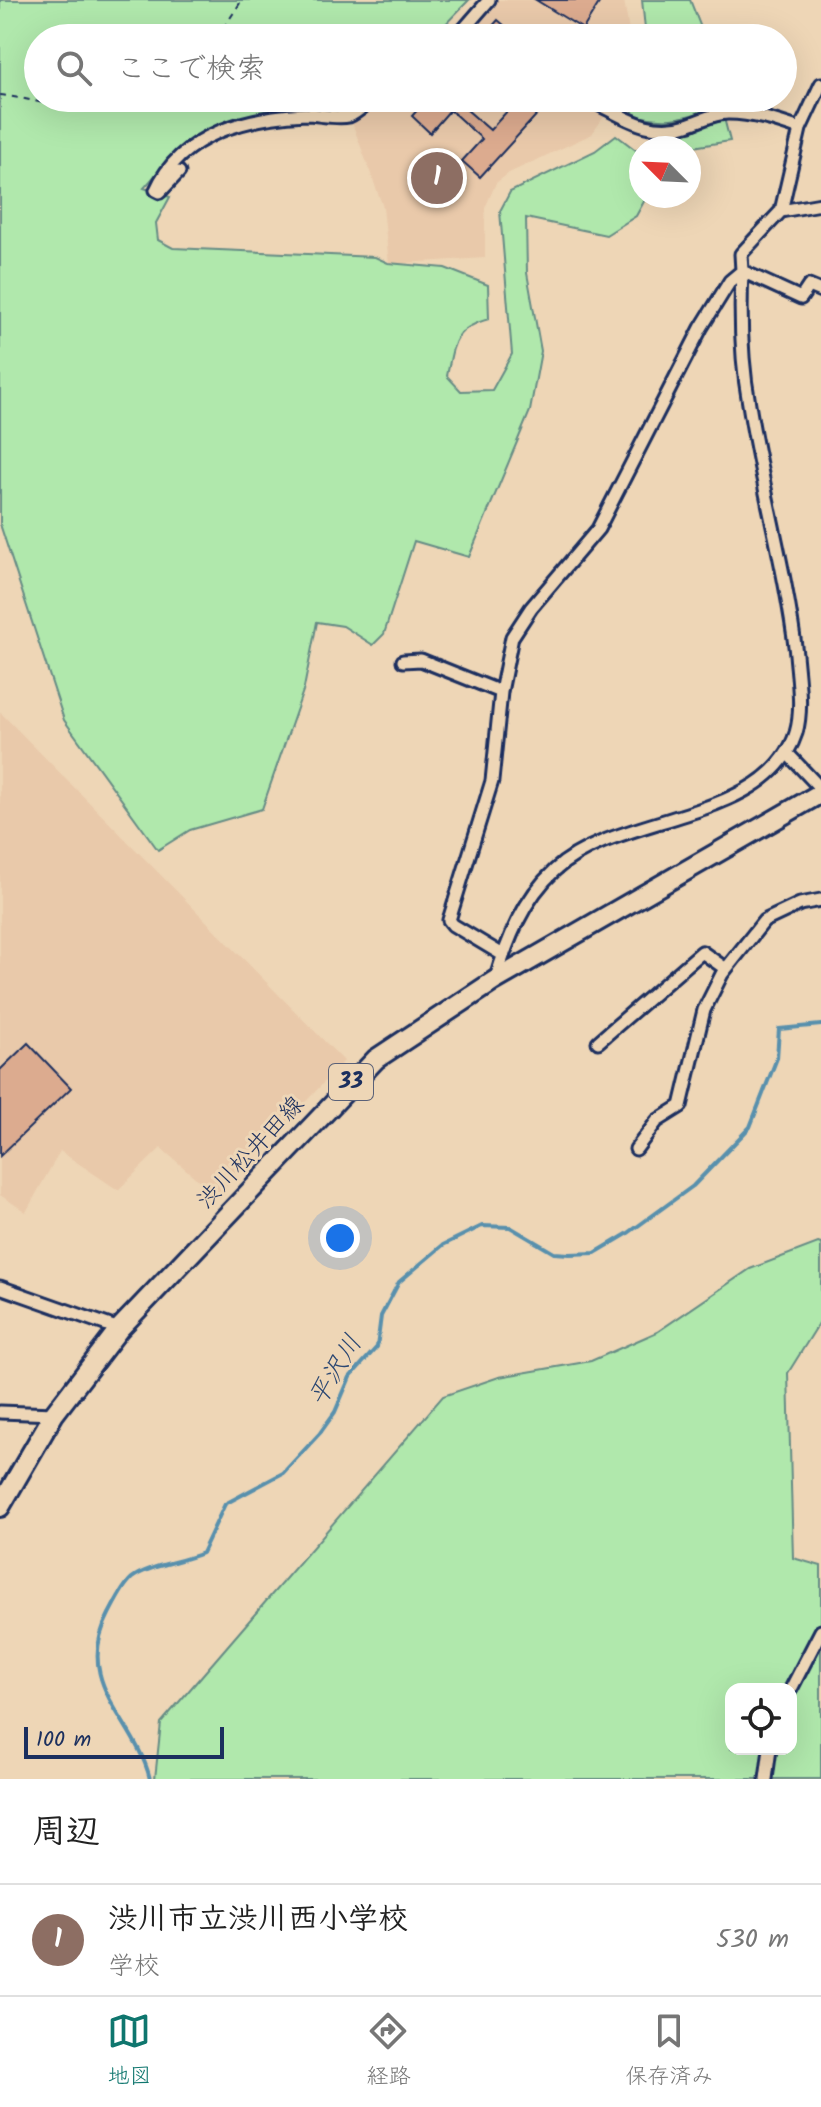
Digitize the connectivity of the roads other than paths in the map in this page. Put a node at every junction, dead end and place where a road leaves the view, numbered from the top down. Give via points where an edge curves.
1 (489, 0) edge
2 (468, 24) edge
3 (821, 84) edge
4 (354, 112) edge
5 (616, 112) edge
6 (724, 112) edge
7 (724, 112) edge
8 (800, 129) junction
9 (179, 172) dead end
10 (821, 204) edge
11 (781, 211) junction
12 (742, 271) junction
13 (821, 291) edge
14 (403, 661) dead end
15 (501, 692) junction
16 (787, 753) junction
17 (821, 791) edge
18 (821, 900) edge
19 (503, 955) junction
20 (726, 969) junction
21 (494, 981) junction
22 (598, 1042) dead end
23 (636, 1149) dead end
24 (0, 1287) edge
25 (119, 1329) junction
26 (0, 1412) edge
27 (54, 1414) junction
28 (0, 1507) edge
29 (821, 1631) edge
30 (794, 1683) edge
31 (769, 1755) edge
32 (766, 1779) edge

1 - 2 street
3 - 8 street
4 - 9 street via 303,114 212,134 173,164 156,190 160,192
5 - 6 street via 656,130
7 - 8 street
8 - 11 street
10 - 11 street
11 - 12 street via 741,254
12 - 13 street via 801,298 809,286
12 - 15 street via 701,328 598,529 519,624
12 - 16 street via 740,321 748,402 790,605 799,683 797,731
14 - 15 street via 421,660
15 - 19 street via 492,781 449,920
16 - 17 street
16 - 19 street via 774,771 744,789 610,839 566,862 530,900
17 - 21 main road, 渋川松井田線 / 33
18 - 20 street via 764,921
19 - 21 street
20 - 22 street via 702,952
20 - 23 street via 704,1010 681,1106 657,1121
21 - 25 main road, 渋川松井田線 / 33 via 405,1038 353,1080
24 - 25 street
25 - 27 main road, 渋川松井田線 / 33
26 - 27 street
27 - 28 main road, 渋川松井田線 / 33
29 - 30 street
31 - 32 street

